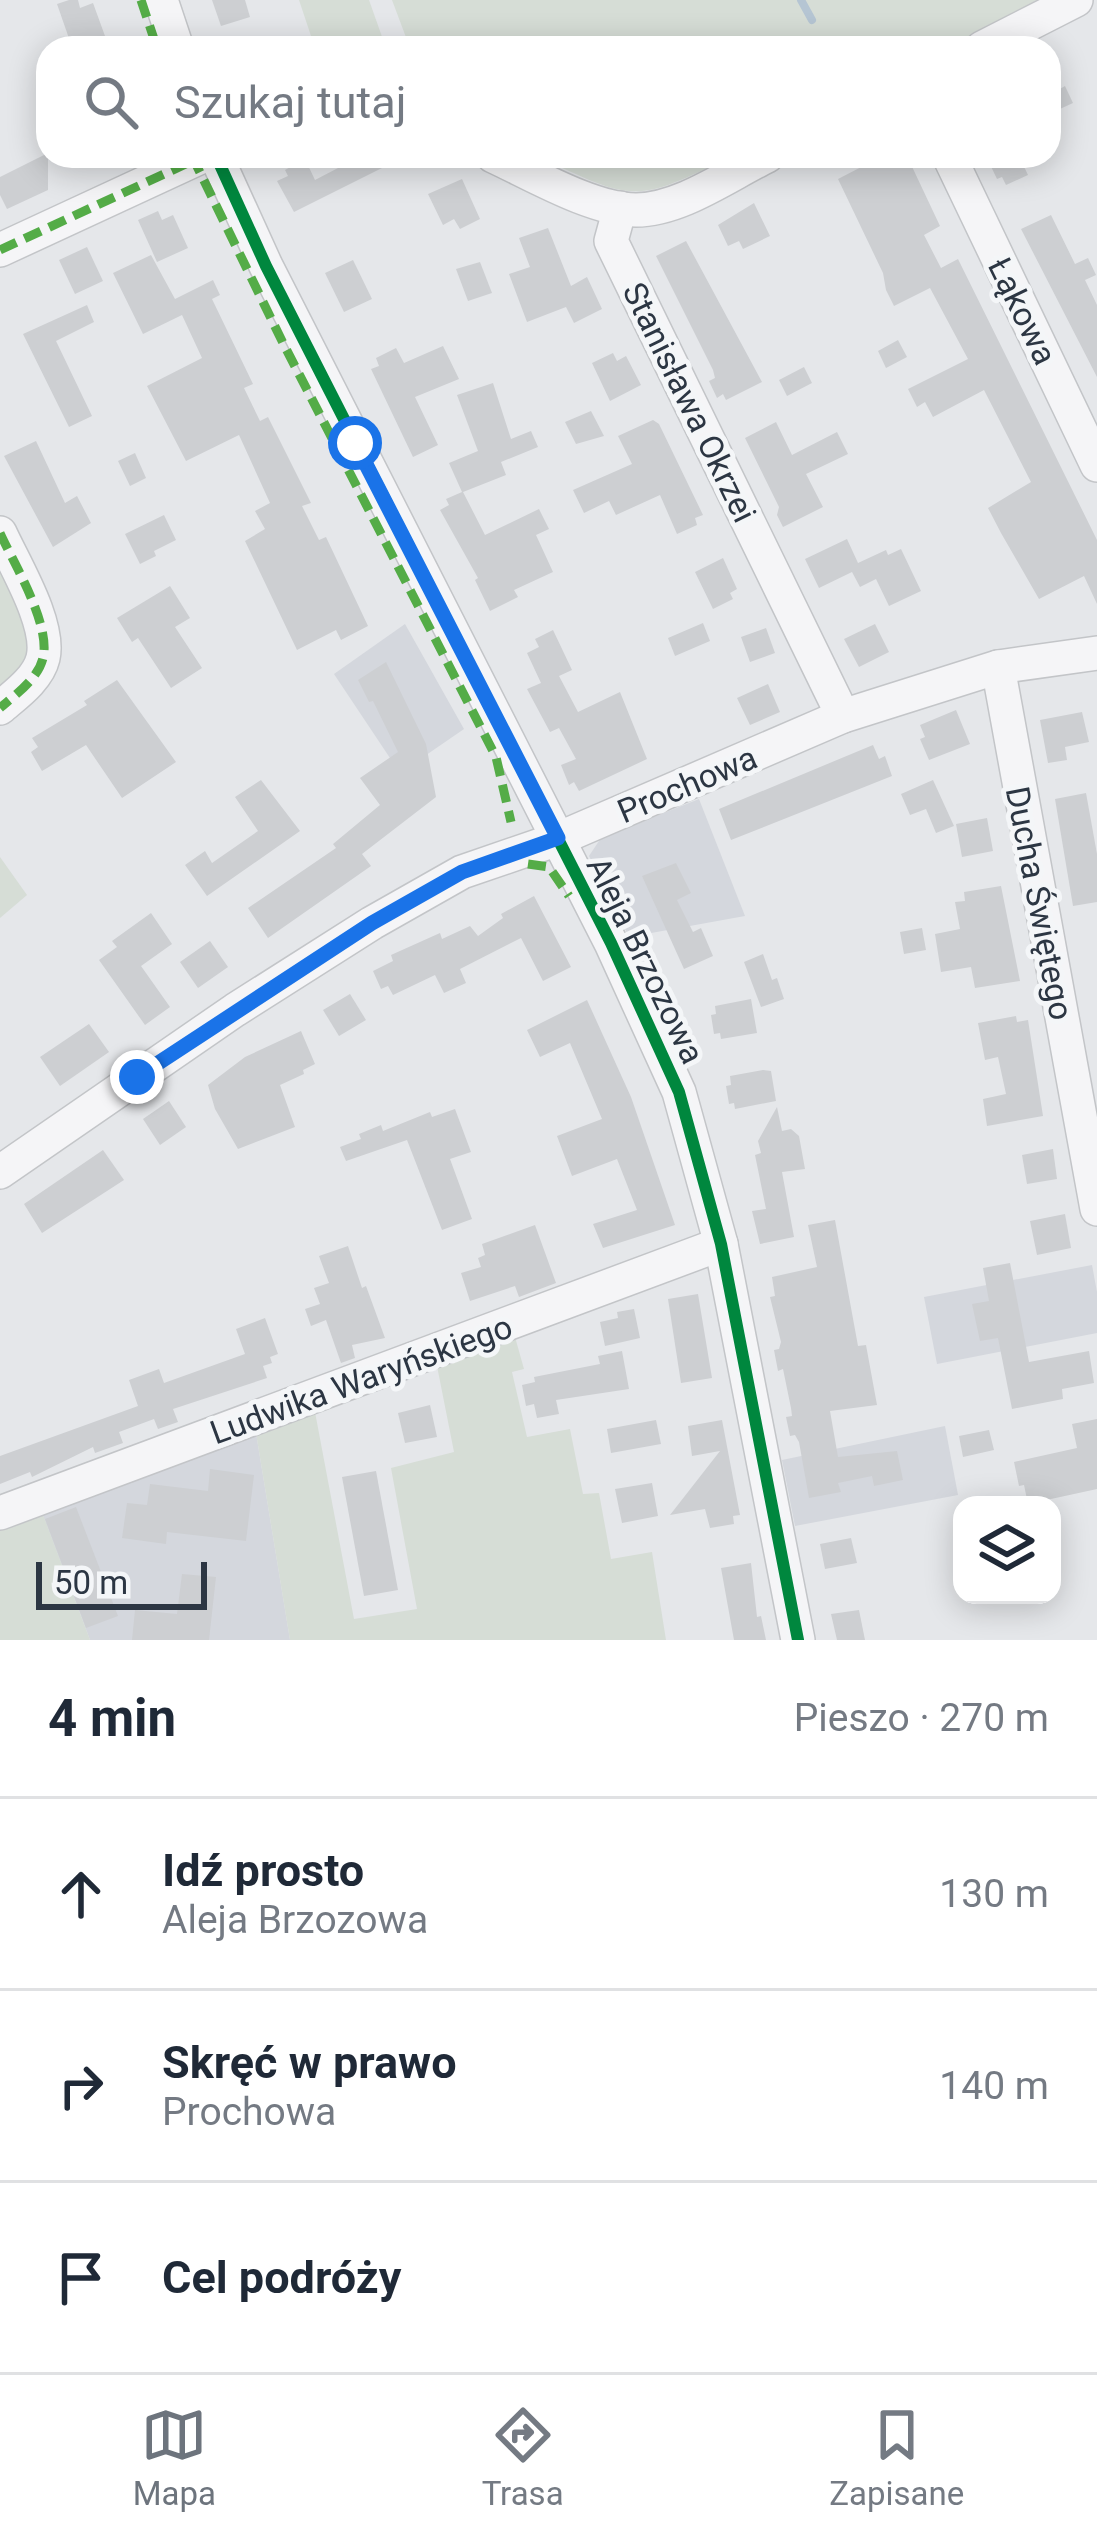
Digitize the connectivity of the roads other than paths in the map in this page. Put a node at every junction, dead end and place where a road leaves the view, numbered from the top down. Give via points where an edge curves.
1 (161, 0) edge
2 (1076, 0) edge
3 (173, 36) edge
4 (1006, 36) edge
5 (177, 168) edge
6 (222, 168) edge
7 (523, 168) edge
8 (743, 168) edge
9 (955, 168) edge
10 (620, 208) junction
11 (0, 250) edge
12 (1097, 466) edge
13 (0, 533) edge
14 (1097, 653) edge
15 (998, 668) junction
16 (0, 708) edge
17 (843, 716) junction
18 (558, 838) junction
19 (0, 1172) edge
20 (1097, 1209) edge
21 (721, 1244) junction
22 (0, 1514) edge
23 (798, 1640) edge

1 - 3 street
2 - 4 street
5 - 11 street
6 - 18 street, Aleja Brzozowa
7 - 10 street
8 - 10 street via 670,204
9 - 12 street, Łąkowa
10 - 17 street, Stanisława Okrzei via 611,241
13 - 16 street via 44,647 32,679
14 - 15 street, Prochowa
15 - 17 street, Prochowa
15 - 20 street, Ducha Świętego
17 - 18 street, Prochowa
18 - 19 street, Prochowa via 462,872 372,923
18 - 21 street, Aleja Brzozowa via 680,1092
21 - 22 street, Ludwika Waryńskiego
21 - 23 street, Aleja Brzozowa

